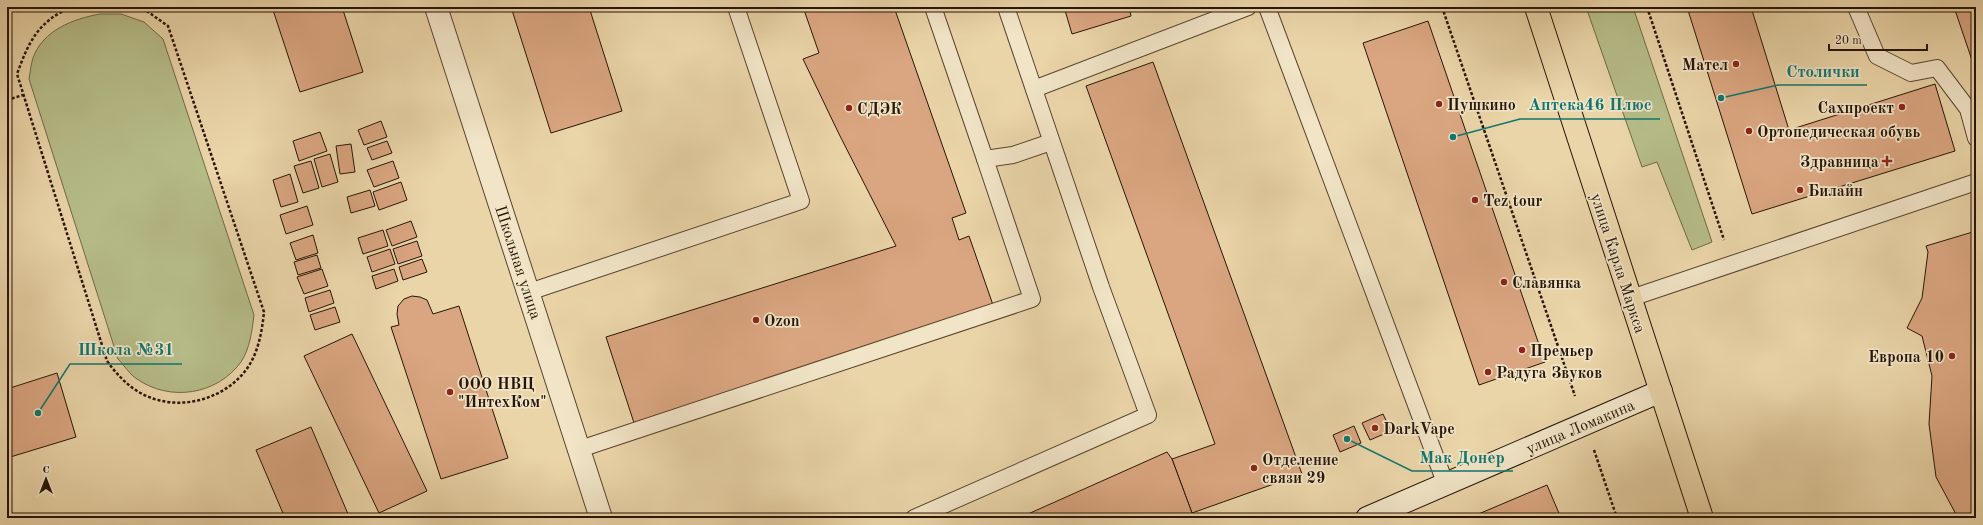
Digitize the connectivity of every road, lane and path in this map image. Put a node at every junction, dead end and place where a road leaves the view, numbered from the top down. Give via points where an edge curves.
1 (71, 7) edge
2 (138, 7) edge
3 (436, 7) edge
4 (736, 7) edge
5 (934, 7) edge
6 (1006, 7) edge
7 (1248, 7) edge
8 (1267, 7) edge
9 (1442, 7) edge
10 (1536, 7) edge
11 (1647, 7) edge
12 (1856, 7) edge
13 (1034, 89) junction
14 (23, 95) junction
15 (7, 100) edge
16 (1972, 107) edge
17 (1976, 138) edge
18 (1052, 142) junction
19 (985, 159) junction
20 (1976, 182) edge
21 (1724, 240) dead end
22 (529, 292) junction
23 (1630, 298) junction
24 (1661, 391) junction
25 (1584, 423) junction
26 (580, 449) junction
27 (1446, 485) junction
28 (601, 518) edge
29 (914, 518) edge
30 (1367, 518) edge
31 (1617, 518) edge
32 (1702, 518) edge

1 - 14 path via 55,14 39,29 27,47 17,74
2 - 14 path via 168,26 264,312 258,347 247,370 229,388 208,399 182,403 158,400 136,390 120,378 107,361
3 - 22 street, Школьная улица
4 - 22 lane via 801,201
5 - 19 lane
6 - 13 lane
7 - 13 lane
8 - 27 lane
9 - 25 path
10 - 23 main road, улица Карла Маркса
11 - 21 path
12 - 16 lane via 1877,56 1911,73 1937,68
13 - 18 lane
14 - 15 path
16 - 17 lane
18 - 19 lane via 1013,155
18 - 29 lane via 1148,415
19 - 26 lane via 1032,299
20 - 23 lane
22 - 26 street, Школьная улица
23 - 24 main road, улица Карла Маркса
24 - 25 street, улица Ломакина
24 - 32 main road, улица Карла Маркса
25 - 27 street, улица Ломакина
25 - 31 path
26 - 28 street, Школьная улица
27 - 30 street, улица Ломакина

